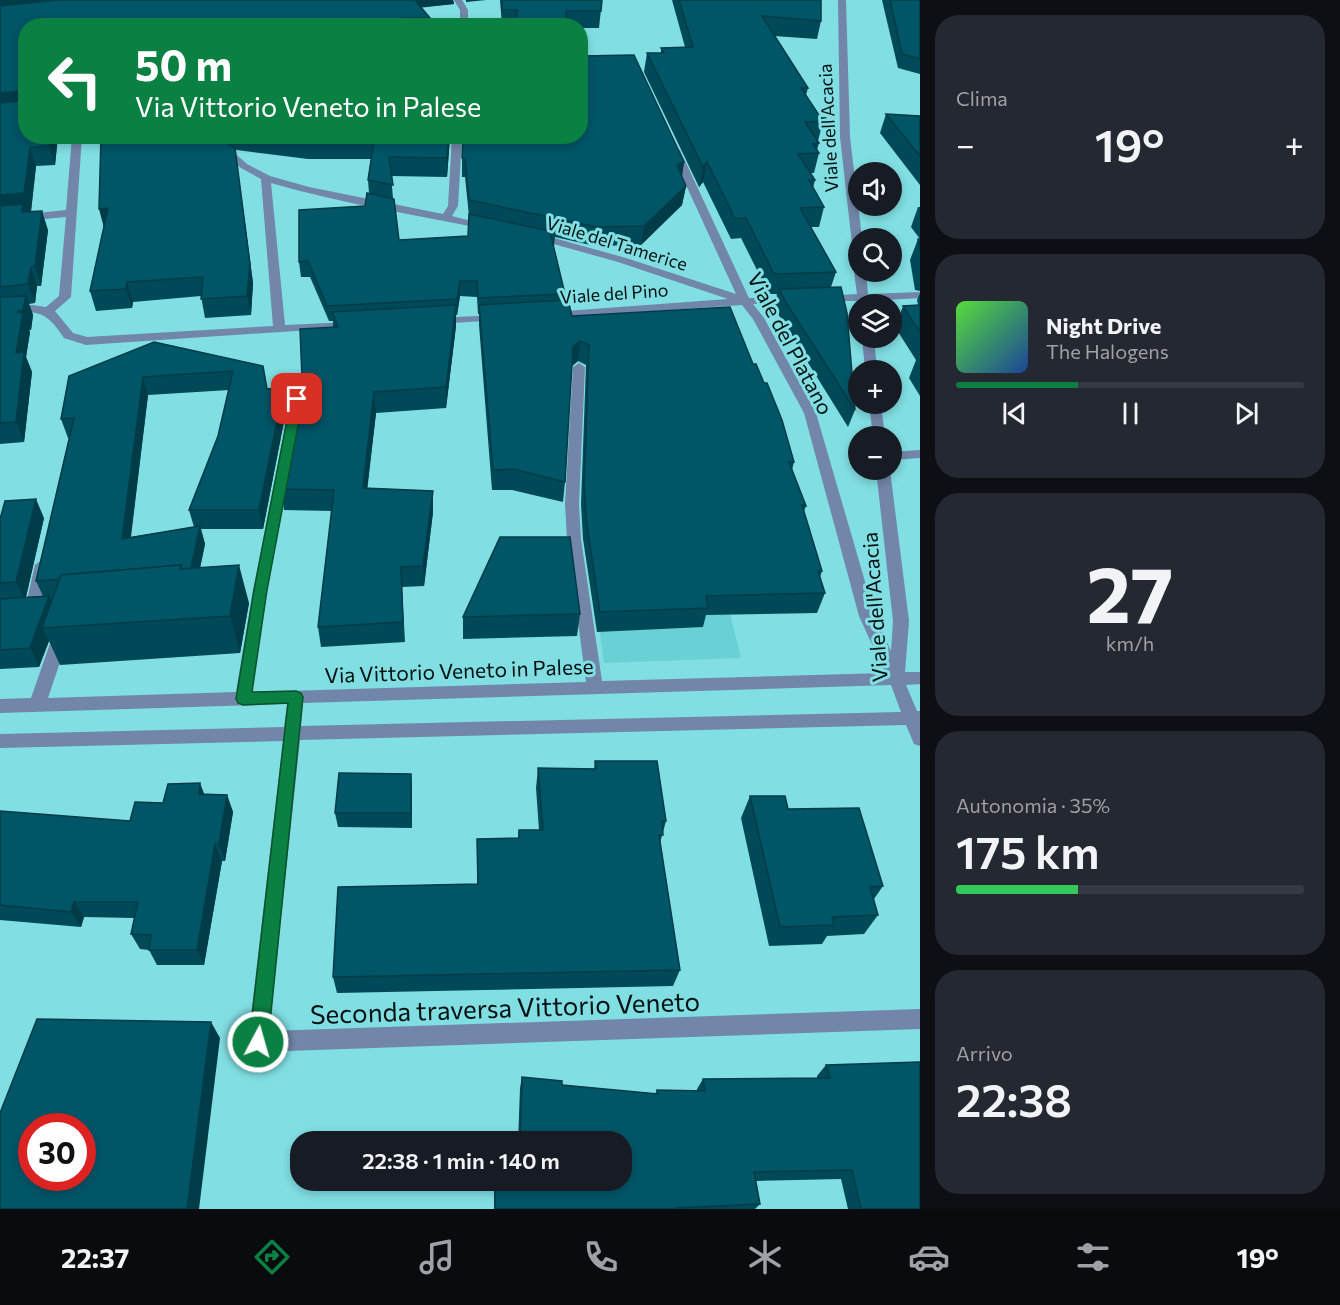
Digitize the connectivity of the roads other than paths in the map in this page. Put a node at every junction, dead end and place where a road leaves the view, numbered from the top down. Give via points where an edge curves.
1 (458, 0) edge
2 (842, 0) edge
3 (464, 18) edge
4 (671, 143) edge
5 (76, 144) edge
6 (218, 144) edge
7 (457, 144) edge
8 (266, 178) junction
9 (71, 213) junction
10 (445, 219) junction
11 (0, 220) edge
12 (855, 228) edge
13 (501, 229) edge
14 (524, 234) edge
15 (920, 295) edge
16 (902, 297) edge
17 (848, 300) edge
18 (746, 301) junction
19 (50, 310) junction
20 (0, 312) edge
21 (540, 315) edge
22 (516, 317) edge
23 (421, 322) edge
24 (362, 325) edge
25 (279, 329) junction
26 (579, 366) edge
27 (297, 399) edge
28 (920, 454) edge
29 (902, 455) edge
30 (884, 480) edge
31 (45, 552) edge
32 (51, 608) edge
33 (67, 616) edge
34 (920, 678) edge
35 (896, 679) junction
36 (595, 688) junction
37 (296, 697) junction
38 (243, 699) junction
39 (37, 705) junction
40 (0, 706) edge
41 (916, 718) edge
42 (293, 735) junction
43 (920, 739) edge
44 (0, 741) edge
45 (920, 1019) edge

1 - 3 street
2 - 12 street, Viale dell'Acacia via 845,137
4 - 18 street, Viale del Platano
5 - 9 street
6 - 8 street
7 - 10 street via 453,206
8 - 10 street
8 - 25 street
9 - 11 street
9 - 19 street via 65,297
10 - 13 street
14 - 18 street, Viale del Tamerice via 580,247
15 - 16 street, Viale del Pino
17 - 18 street, Viale del Pino
18 - 21 street, Viale del Pino
18 - 35 street, Viale del Platano via 810,413 867,616
19 - 20 street
19 - 25 street via 61,319 68,335 86,341
22 - 23 street
24 - 25 street
26 - 36 street via 572,504
27 - 38 street via 254,590
28 - 29 street
30 - 35 street, Viale dell'Acacia via 901,621
31 - 32 street via 27,609
33 - 39 street
34 - 35 street, Via Vittorio Veneto in Palese
35 - 36 street, Via Vittorio Veneto in Palese
35 - 41 street, Viale dell'Acacia
36 - 37 street, Via Vittorio Veneto in Palese
37 - 38 street, Via Vittorio Veneto in Palese
37 - 42 street, Seconda traversa Vittorio Veneto
38 - 39 street, Via Vittorio Veneto in Palese
39 - 40 street, Via Vittorio Veneto in Palese
41 - 42 street
41 - 43 street, Viale dell'Acacia
42 - 44 street
42 - 45 street, Seconda traversa Vittorio Veneto via 258,1042

